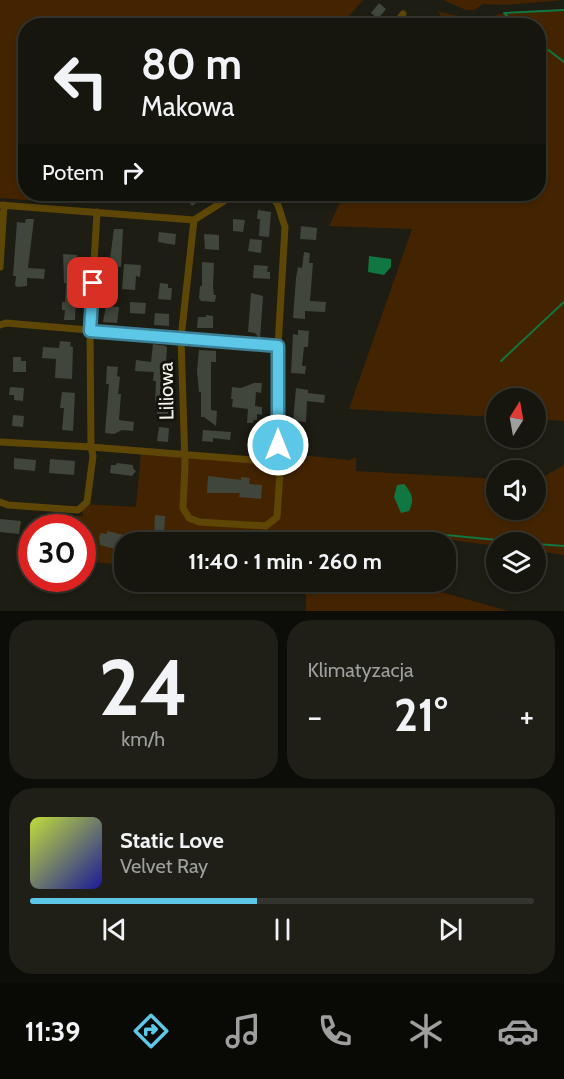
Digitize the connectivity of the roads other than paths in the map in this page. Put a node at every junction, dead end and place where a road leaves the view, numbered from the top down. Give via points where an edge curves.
1 (403, 14) dead end
2 (400, 18) edge
3 (224, 201) edge
4 (275, 201) edge
5 (2, 205) edge
6 (97, 212) junction
7 (194, 220) junction
8 (0, 267) edge
9 (0, 325) edge
10 (90, 331) junction
11 (181, 338) junction
12 (278, 346) junction
13 (0, 442) edge
14 (91, 447) junction
15 (184, 455) junction
16 (278, 462) junction
17 (0, 502) edge

1 - 2 street
3 - 7 street
4 - 12 street, Liliowa via 285,226
5 - 6 street
5 - 8 street
6 - 7 street
6 - 10 street
7 - 11 street, Liliowa
9 - 10 street
10 - 11 street
10 - 14 street
11 - 12 street
11 - 15 street, Liliowa
12 - 16 street, Liliowa
13 - 14 street
14 - 15 street
14 - 17 street via 87,502 78,510
15 - 16 street
15 - 16 street, Liliowa via 183,508 189,518 199,522 266,526 277,517

